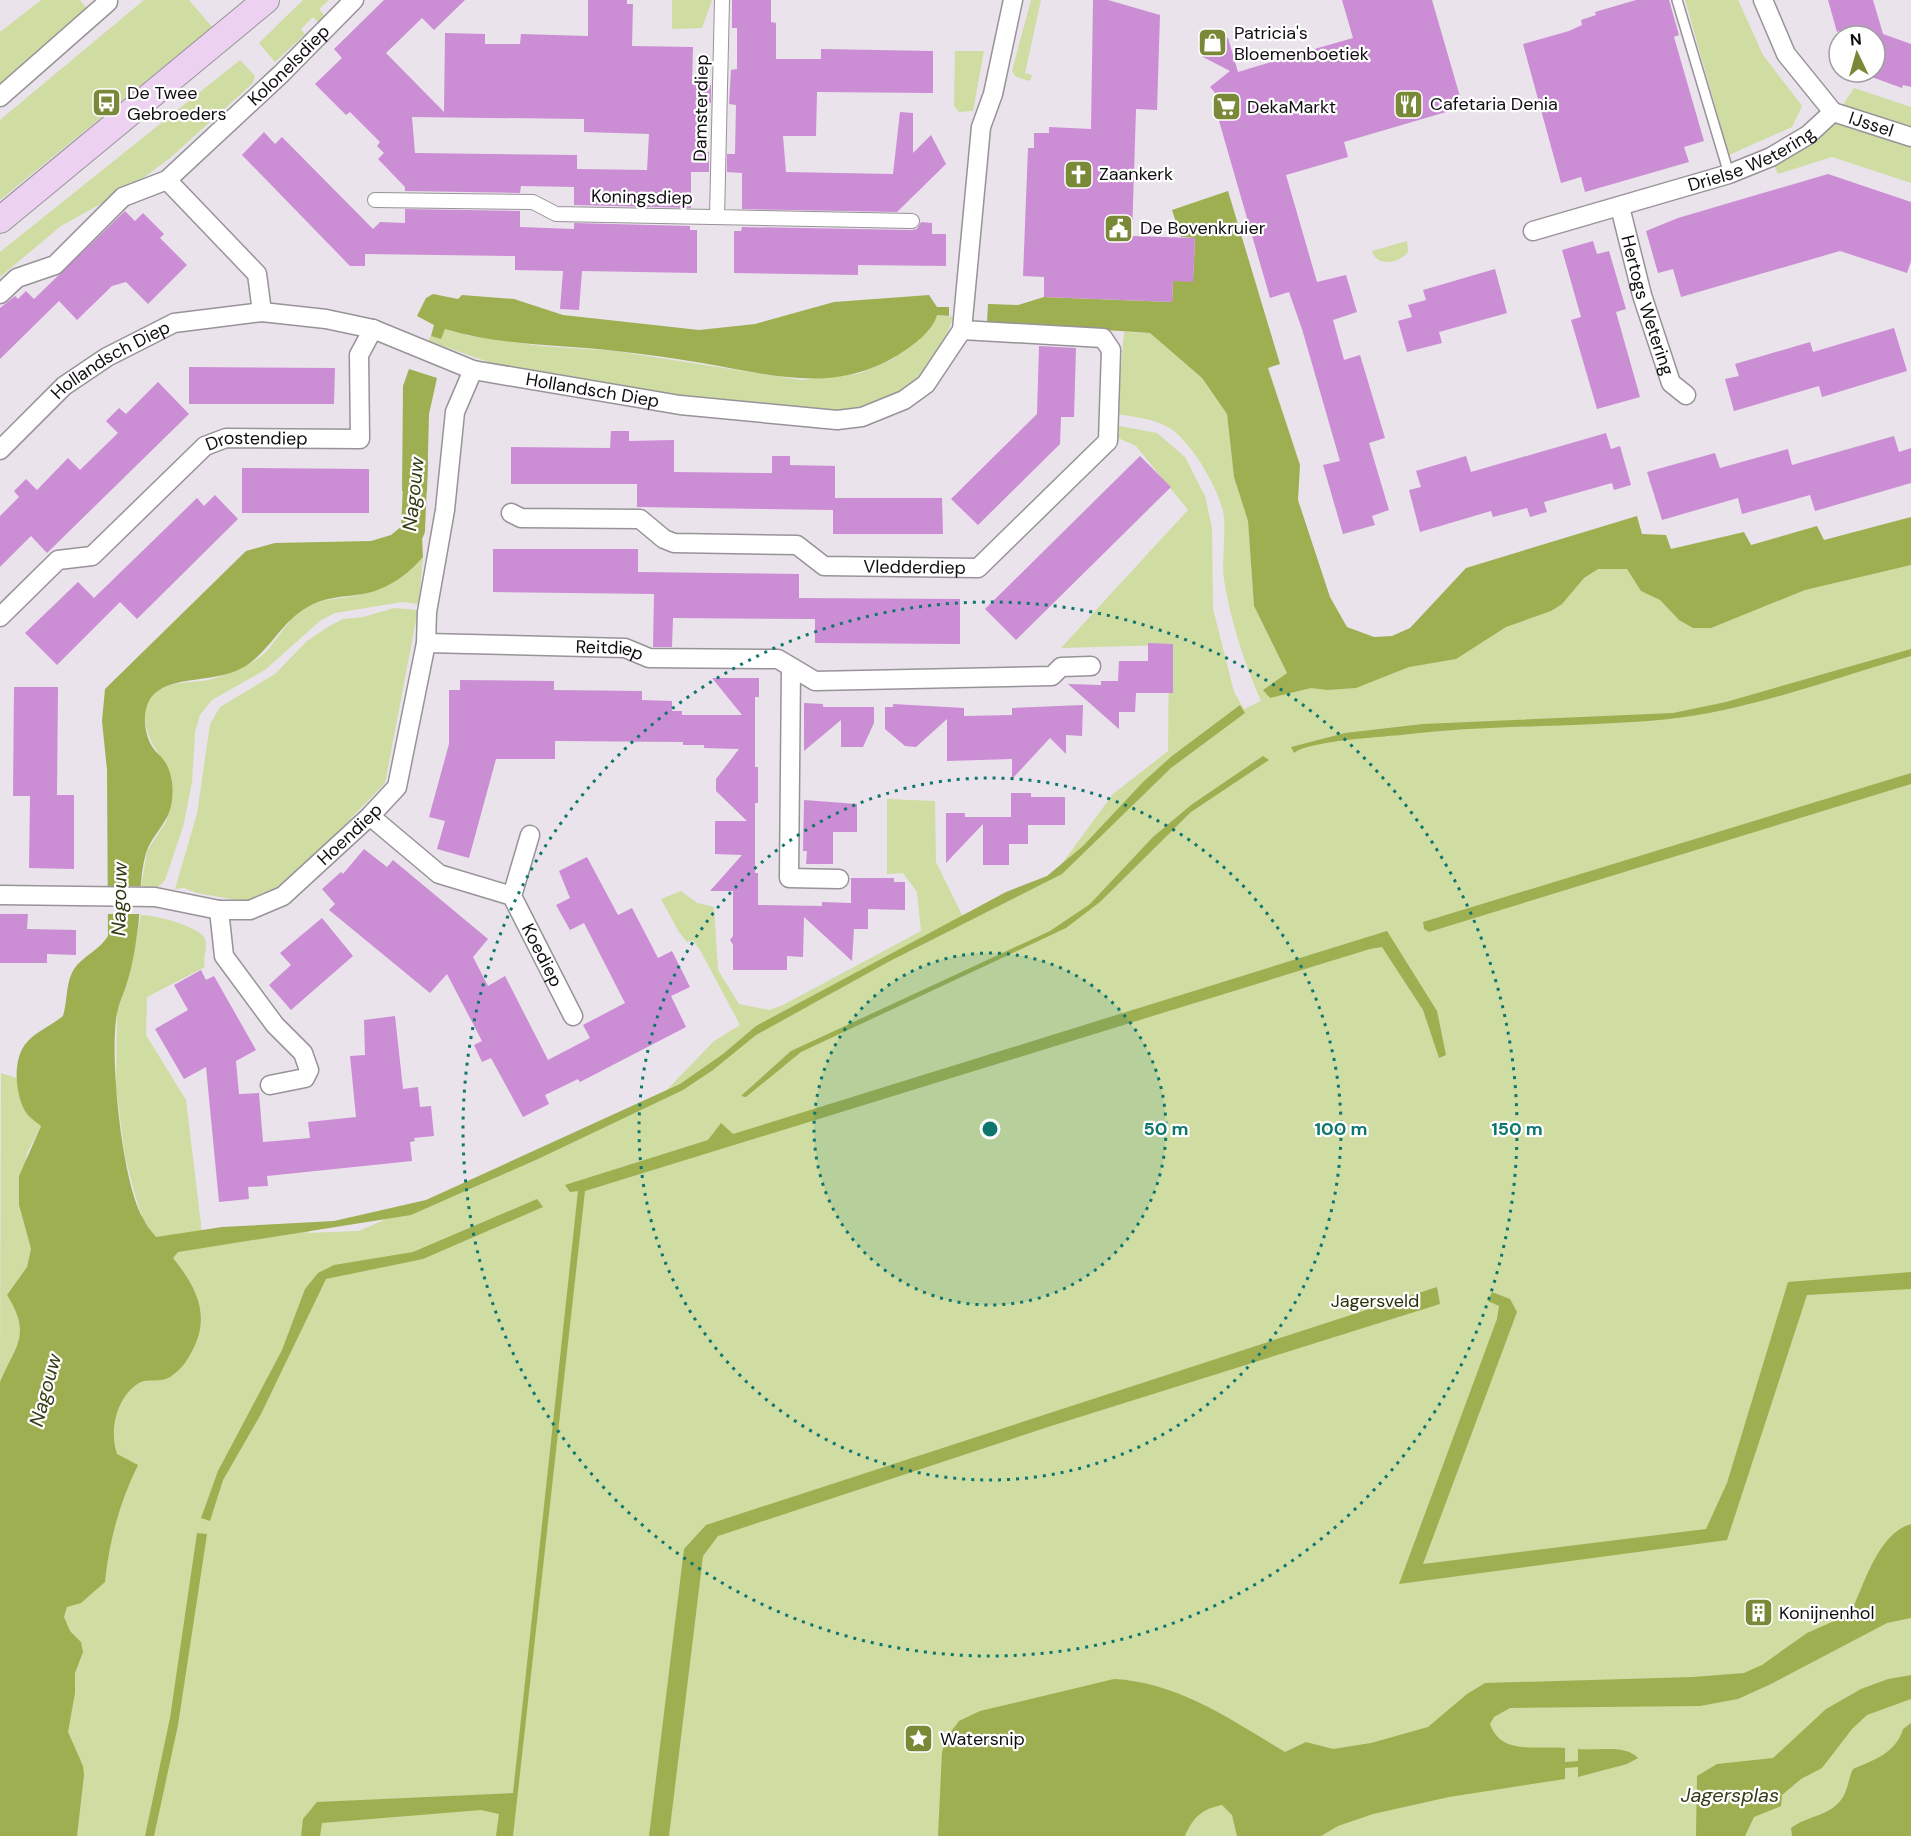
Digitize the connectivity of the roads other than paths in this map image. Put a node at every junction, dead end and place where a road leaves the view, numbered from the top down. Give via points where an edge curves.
1 (266, 0) edge
2 (354, 0) edge
3 (722, 0) edge
4 (1013, 0) edge
5 (1677, 0) edge
6 (1762, 0) edge
7 (107, 1) edge
8 (0, 97) edge
9 (1833, 112) junction
10 (1911, 137) edge
11 (1729, 174) junction
12 (168, 180) junction
13 (375, 200) dead end
14 (1620, 207) junction
15 (717, 217) junction
16 (0, 220) edge
17 (912, 221) dead end
18 (1533, 231) dead end
19 (0, 294) edge
20 (262, 312) junction
21 (373, 329) junction
22 (962, 330) junction
23 (473, 370) junction
24 (1686, 395) dead end
25 (0, 450) edge
26 (511, 513) dead end
27 (0, 617) edge
28 (426, 643) junction
29 (1091, 666) dead end
30 (791, 667) junction
31 (370, 816) junction
32 (530, 835) dead end
33 (839, 879) dead end
34 (0, 895) edge
35 (512, 897) junction
36 (219, 910) junction
37 (573, 1016) dead end
38 (270, 1085) dead end

1 - 16 main road
2 - 12 street, Kolonelsdiep
3 - 15 street, Damsterdiep
4 - 22 street, Hollandsch Diep via 993,94 981,127
5 - 11 lane
6 - 9 street, Drielse Wetering via 1786,54
7 - 8 street
9 - 10 street, IJssel
9 - 11 street, Drielse Wetering via 1808,135 1771,157
11 - 14 street, Drielse Wetering
12 - 19 street via 123,197 55,265 17,278
12 - 20 street via 257,274
13 - 15 street, Koningsdiep via 533,202 556,214
14 - 18 street, Drielse Wetering
14 - 24 street, Hertogs Wetering via 1642,295 1671,383
15 - 17 street, Koningsdiep
20 - 21 street, Hollandsch Diep
20 - 25 street, Hollandsch Diep via 174,323 125,347 64,386
21 - 23 street, Hollandsch Diep
21 - 27 street, Drostendiep via 359,355 360,439 226,438 205,446 92,556 58,560
22 - 23 street, Hollandsch Diep via 926,384 904,400 862,417 837,420 680,405
22 - 26 street, Vledderdiep via 1103,338 1111,350 1108,441 978,568 825,566 797,545 674,543 640,519 521,518
23 - 28 street, Hoendiep via 455,412
28 - 30 street, Reitdiep via 625,648 649,658 778,658
28 - 31 street, Hoendiep via 397,787
29 - 30 street, Reitdiep via 1060,667 1052,676 815,681
30 - 33 street via 789,878
31 - 35 street via 439,874
31 - 36 street, Hoendiep via 283,896 250,910
32 - 35 street
34 - 36 street, Hoendiep via 155,897
35 - 37 street, Koediep
36 - 38 street via 224,956 274,1025 307,1061 309,1070 305,1078

